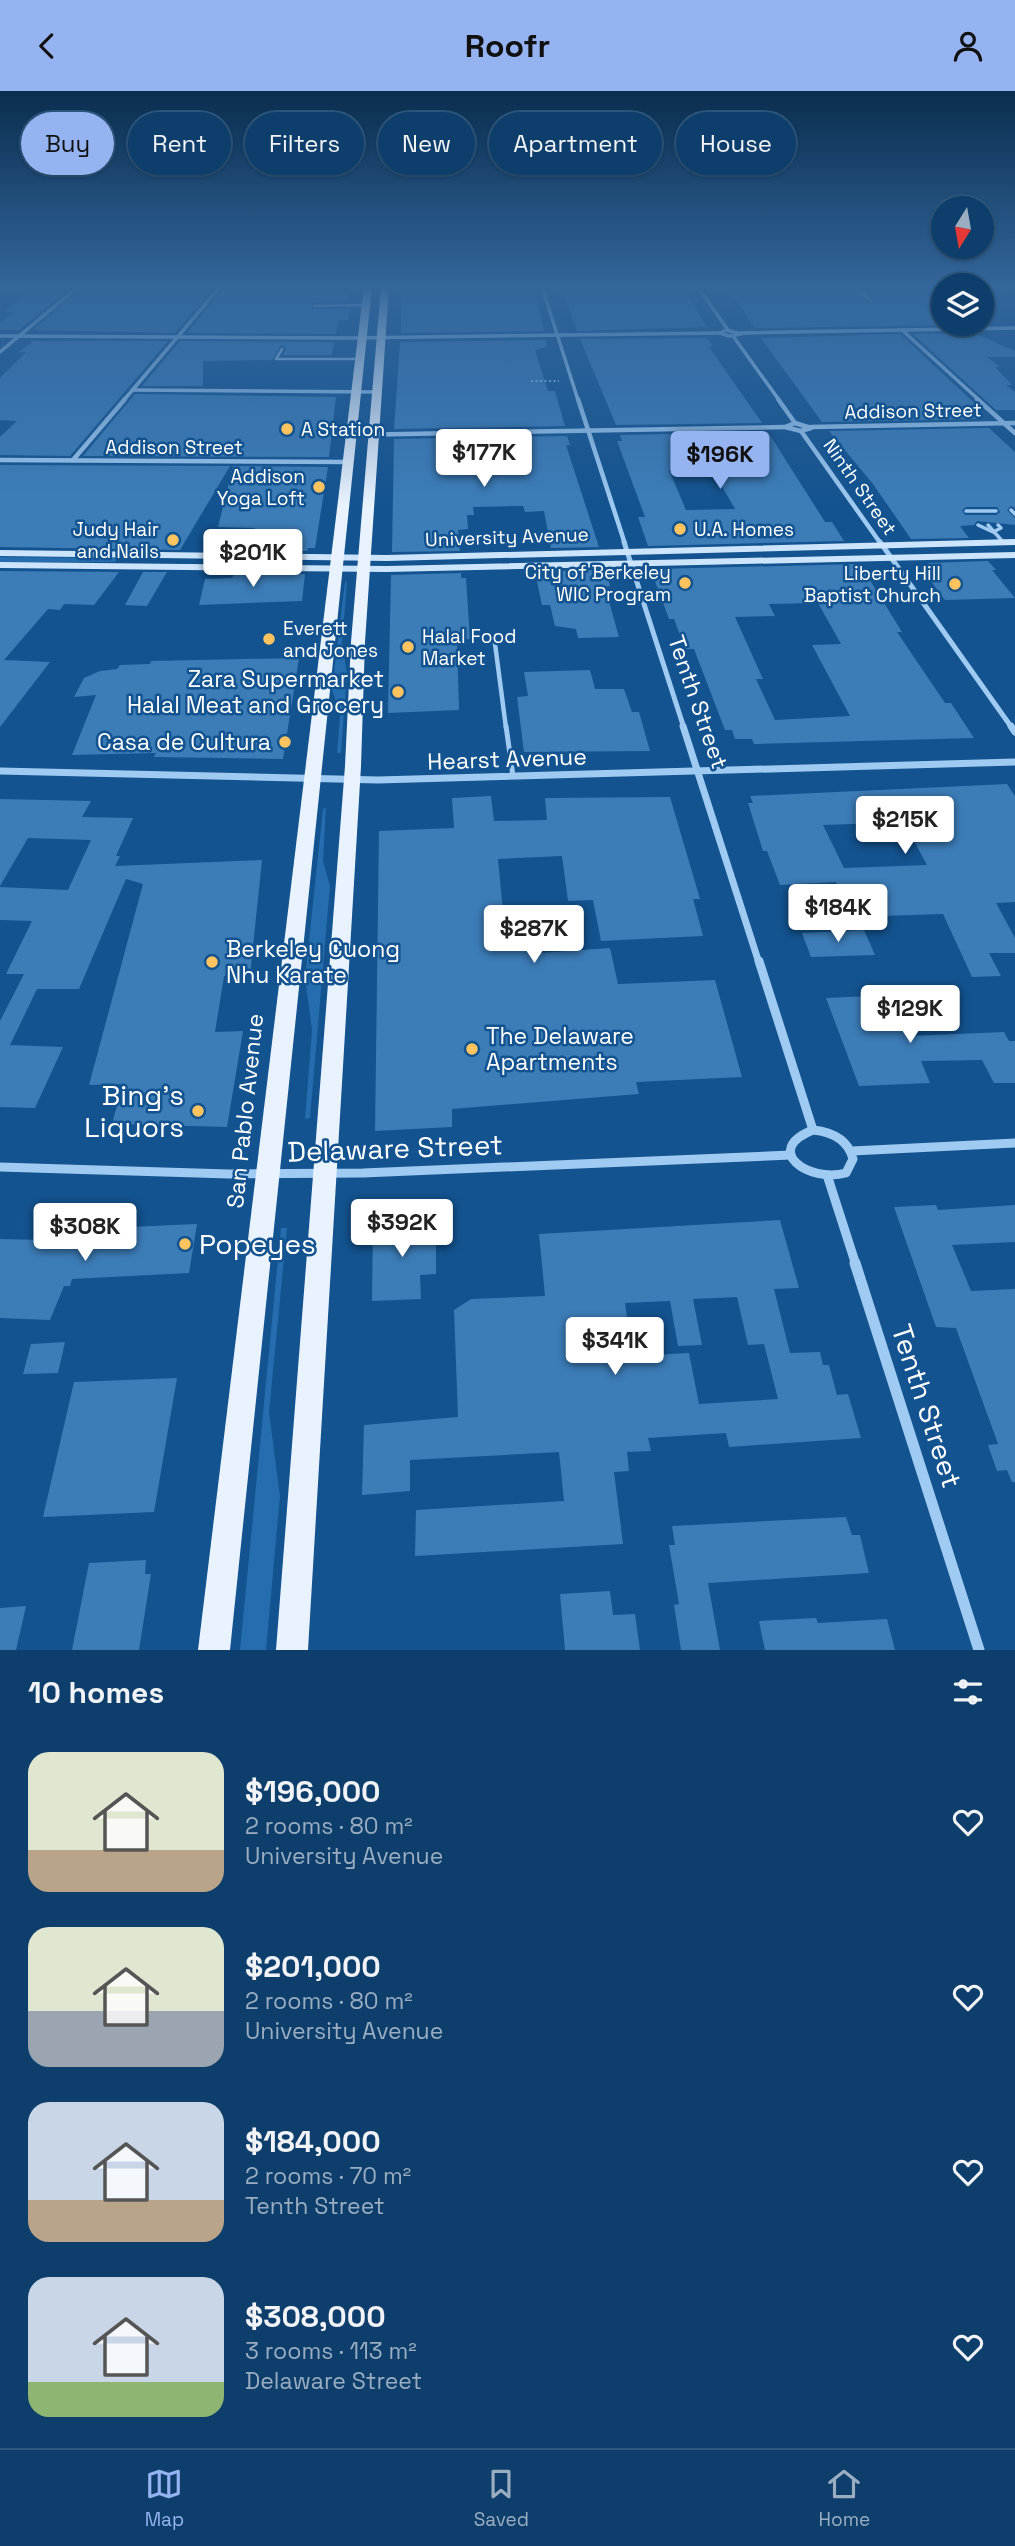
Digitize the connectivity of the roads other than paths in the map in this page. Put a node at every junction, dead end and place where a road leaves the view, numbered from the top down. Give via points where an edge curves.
1 (360, 359) edge
2 (159, 360) edge
3 (380, 360) edge
4 (565, 360) edge
5 (750, 360) edge
6 (935, 360) edge
7 (134, 390) junction
8 (355, 392) junction
9 (378, 392) junction
10 (794, 423) junction
11 (1004, 423) junction
12 (1015, 423) edge
13 (785, 427) junction
14 (811, 427) junction
15 (588, 431) junction
16 (801, 431) junction
17 (1015, 432) edge
18 (351, 435) junction
19 (375, 435) junction
20 (0, 460) edge
21 (73, 460) junction
22 (348, 462) junction
23 (996, 511) dead end
24 (970, 516) dead end
25 (978, 525) dead end
26 (988, 525) dead end
27 (998, 525) dead end
28 (993, 532) junction
29 (1003, 542) junction
30 (1015, 542) edge
31 (881, 545) junction
32 (626, 551) junction
33 (0, 553) edge
34 (1015, 555) edge
35 (890, 558) junction
36 (337, 563) junction
37 (365, 563) junction
38 (630, 564) junction
39 (0, 565) edge
40 (494, 636) dead end
41 (1015, 732) edge
42 (1015, 762) edge
43 (0, 771) edge
44 (699, 771) junction
45 (513, 776) junction
46 (311, 778) junction
47 (352, 779) junction
48 (813, 1130) junction
49 (1015, 1143) edge
50 (852, 1151) junction
51 (791, 1155) junction
52 (0, 1167) edge
53 (268, 1174) junction
54 (323, 1174) junction
55 (828, 1178) junction
56 (214, 1650) edge
57 (292, 1650) edge
58 (979, 1650) edge

1 - 8 main road, San Pablo Avenue
2 - 7 street
3 - 9 main road
4 - 15 street, Tenth Street
5 - 10 street
6 - 11 street
7 - 8 street
7 - 21 street
8 - 9 street
8 - 18 main road, San Pablo Avenue
9 - 19 main road
10 - 13 street
10 - 14 street
11 - 12 street, Addison Street
11 - 14 street, Addison Street
11 - 17 street
13 - 15 street
13 - 16 street
14 - 16 street
15 - 19 street
15 - 32 street, Tenth Street
16 - 31 street, Ninth Street
18 - 19 street
18 - 22 main road, San Pablo Avenue
19 - 37 main road
20 - 21 street, Addison Street
21 - 22 street, Addison Street
22 - 36 main road, San Pablo Avenue
23 - 24 lane via 966,512
25 - 28 lane
26 - 28 lane
27 - 28 lane via 1001,529
28 - 29 lane
29 - 30 main road, University Avenue
29 - 31 main road, University Avenue
31 - 32 main road, University Avenue
31 - 35 street, Ninth Street
32 - 37 main road, University Avenue
32 - 38 street, Tenth Street
33 - 36 main road, University Avenue
34 - 35 main road, University Avenue
35 - 38 main road, University Avenue
35 - 41 street, Ninth Street
36 - 37 main road, University Avenue
36 - 39 main road, University Avenue
36 - 46 main road, San Pablo Avenue
37 - 38 main road, University Avenue
37 - 47 main road
38 - 44 street, Tenth Street
40 - 45 lane
42 - 44 street, Hearst Avenue
43 - 46 street, Hearst Avenue
44 - 45 street, Hearst Avenue
44 - 48 street, Tenth Street
45 - 47 street, Hearst Avenue
46 - 47 street, Hearst Avenue
46 - 53 main road, San Pablo Avenue
47 - 54 main road
48 - 50 street via 841,1138
48 - 51 street via 793,1140
49 - 50 street
50 - 55 street via 846,1173
51 - 54 street, Delaware Street
51 - 55 street via 804,1171
52 - 53 street, Delaware Street
53 - 54 street, Delaware Street
53 - 56 main road, San Pablo Avenue
54 - 57 main road
55 - 58 street, Tenth Street

